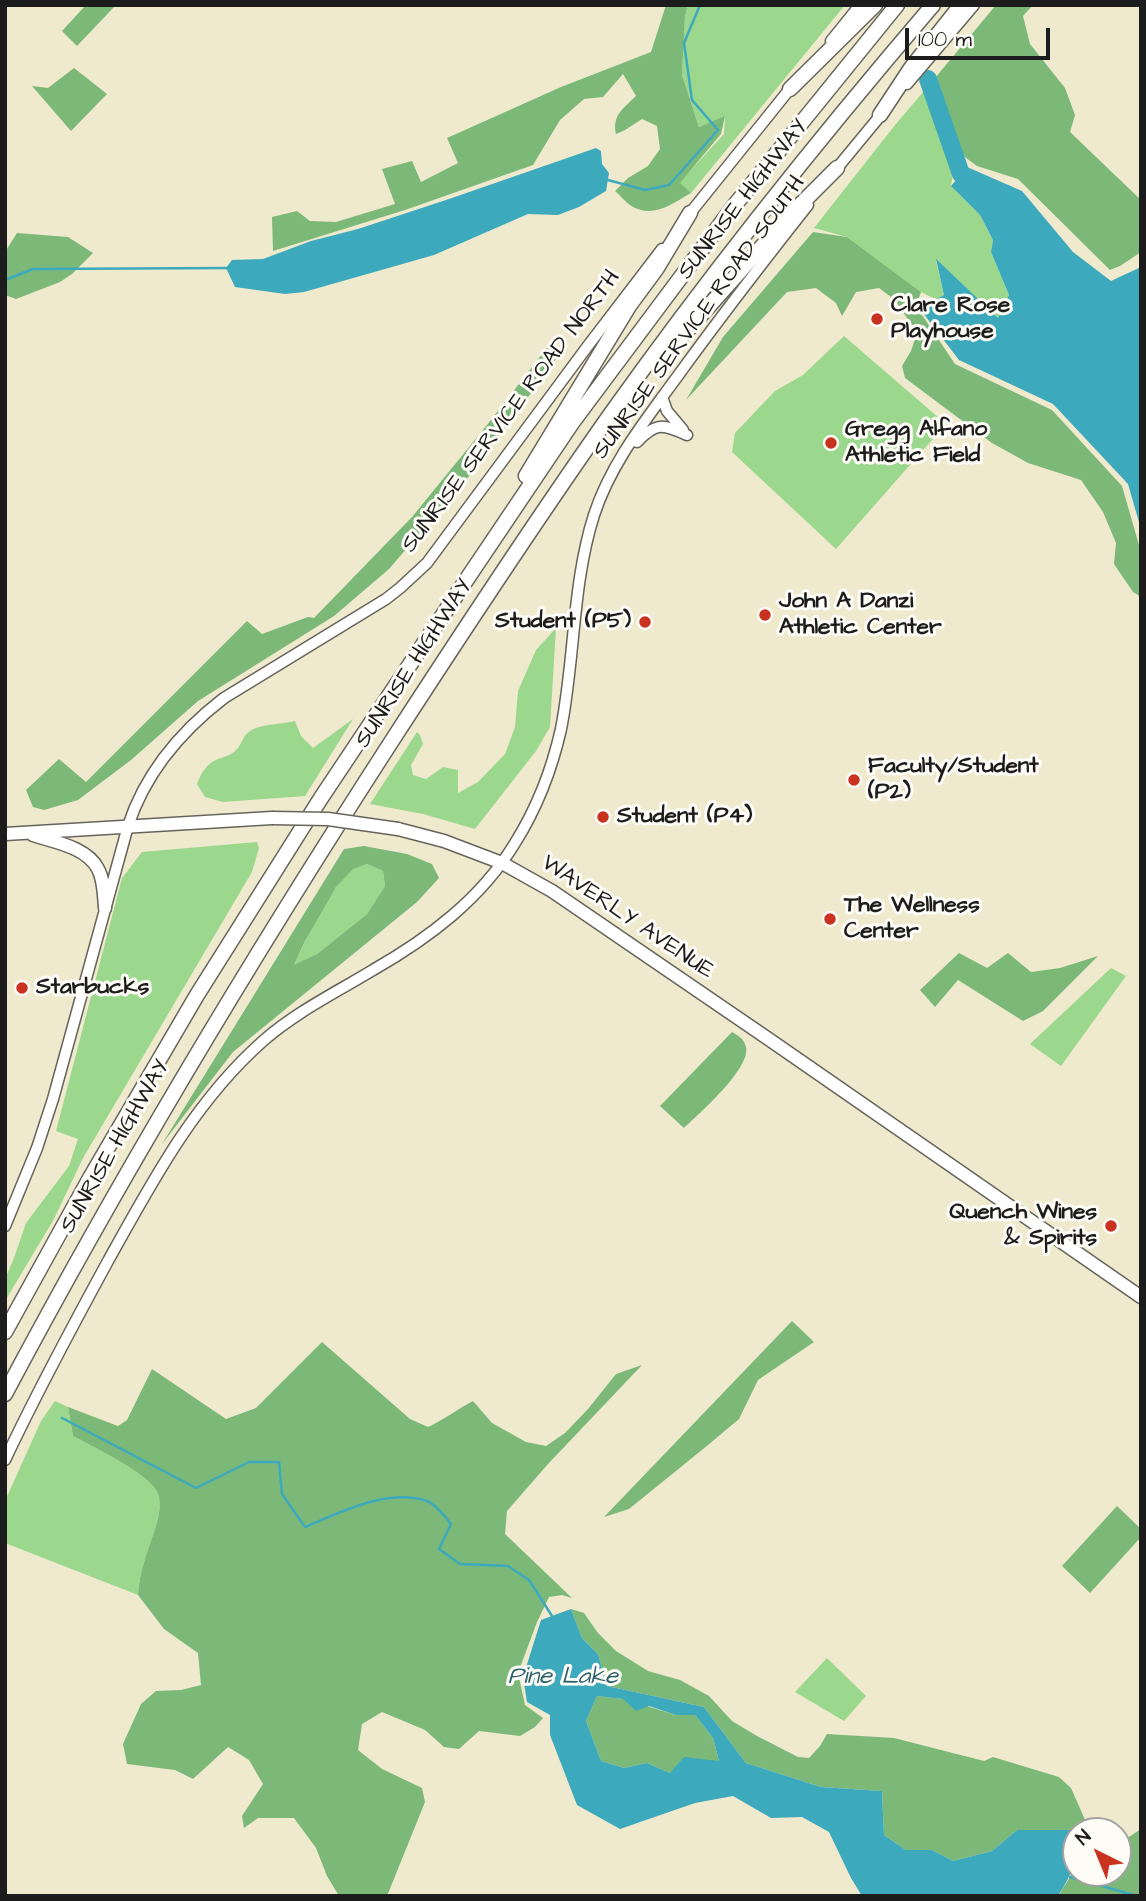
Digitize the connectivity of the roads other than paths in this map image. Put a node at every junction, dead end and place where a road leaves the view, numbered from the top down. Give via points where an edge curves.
1 (860, 5) edge
2 (875, 5) edge
3 (897, 5) edge
4 (933, 5) edge
5 (961, 5) edge
6 (974, 5) edge
7 (790, 89) junction
8 (880, 116) junction
9 (837, 168) junction
10 (690, 213) junction
11 (662, 397) junction
12 (613, 411) junction
13 (615, 464) junction
14 (469, 576) junction
15 (128, 826) junction
16 (26, 833) junction
17 (5, 834) edge
18 (502, 863) junction
19 (105, 908) junction
20 (5, 1226) edge
21 (55, 1240) junction
22 (1141, 1297) edge
23 (5, 1311) edge
24 (5, 1332) edge
25 (6, 1393) edge
26 (5, 1460) edge

1 - 7 main road, SUNRISE SERVICE ROAD NORTH
2 - 7 highway
3 - 14 highway, SUNRISE HIGHWAY via 718,228 572,423
4 - 12 highway, SUNRISE HIGHWAY via 785,183
5 - 8 highway
6 - 8 main road, SUNRISE SERVICE ROAD SOUTH
7 - 10 main road, SUNRISE SERVICE ROAD NORTH
8 - 9 main road, SUNRISE SERVICE ROAD SOUTH
9 - 11 main road, SUNRISE SERVICE ROAD SOUTH
9 - 12 highway
10 - 14 highway via 629,306
10 - 15 main road, SUNRISE SERVICE ROAD NORTH via 427,563 386,599 210,709 159,765
11 - 13 main road, SUNRISE SERVICE ROAD SOUTH
11 - 13 main road via 667,411 687,435 671,427 655,427
12 - 25 highway, SUNRISE HIGHWAY via 493,585 285,908 145,1140
13 - 18 main road, SUNRISE SERVICE ROAD SOUTH via 598,503 585,552 553,760 532,813
14 - 21 highway, SUNRISE HIGHWAY via 272,874
15 - 16 main road, WAVERLY AVENUE
15 - 18 main road, WAVERLY AVENUE, bridge via 300,818 359,823 444,841
15 - 19 main road, SUNRISE SERVICE ROAD NORTH
16 - 17 main road, WAVERLY AVENUE
16 - 19 main road via 92,860 101,878
18 - 22 main road, WAVERLY AVENUE via 614,933
18 - 26 main road, SUNRISE SERVICE ROAD SOUTH via 438,929 292,1018 263,1040 213,1091 144,1196
19 - 20 main road, SUNRISE SERVICE ROAD NORTH via 53,1099
21 - 23 highway
21 - 24 highway, SUNRISE HIGHWAY

